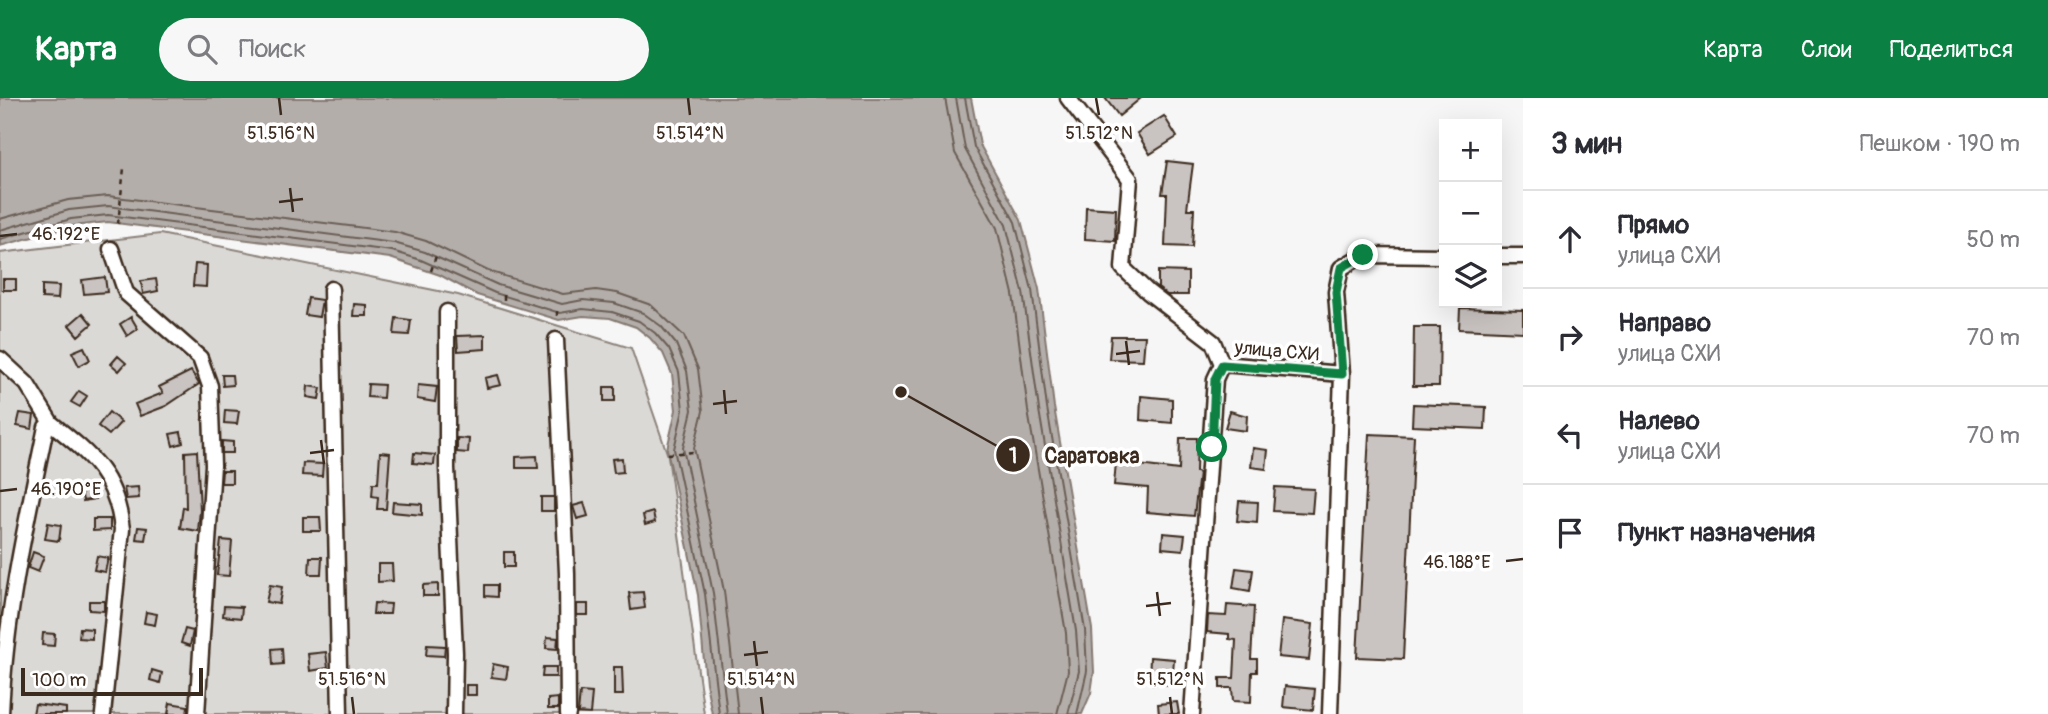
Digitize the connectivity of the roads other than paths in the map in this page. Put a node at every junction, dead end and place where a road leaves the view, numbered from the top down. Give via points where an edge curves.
1 (1068, 98) edge
2 (111, 249) dead end
3 (1439, 256) edge
4 (1502, 256) edge
5 (1523, 256) edge
6 (331, 289) dead end
7 (447, 312) dead end
8 (556, 340) dead end
9 (0, 359) edge
10 (1222, 365) junction
11 (1342, 374) junction
12 (51, 423) junction
13 (1, 714) edge
14 (103, 714) edge
15 (197, 714) edge
16 (340, 714) edge
17 (454, 714) edge
18 (568, 714) edge
19 (1192, 714) edge
20 (1330, 714) edge

1 - 10 street via 1130,179 1123,268 1138,285 1213,342
2 - 15 street via 126,293 200,358 210,386 213,465
3 - 11 street, улица СХИ via 1363,255 1341,268 1336,292
4 - 5 street
6 - 16 street
7 - 17 street
8 - 18 street via 567,573
9 - 12 street via 27,384
10 - 11 street, улица СХИ
10 - 19 street, улица СХИ via 1215,379
11 - 20 street
12 - 13 street via 46,427 19,552
12 - 14 street via 105,471 120,508 122,529

